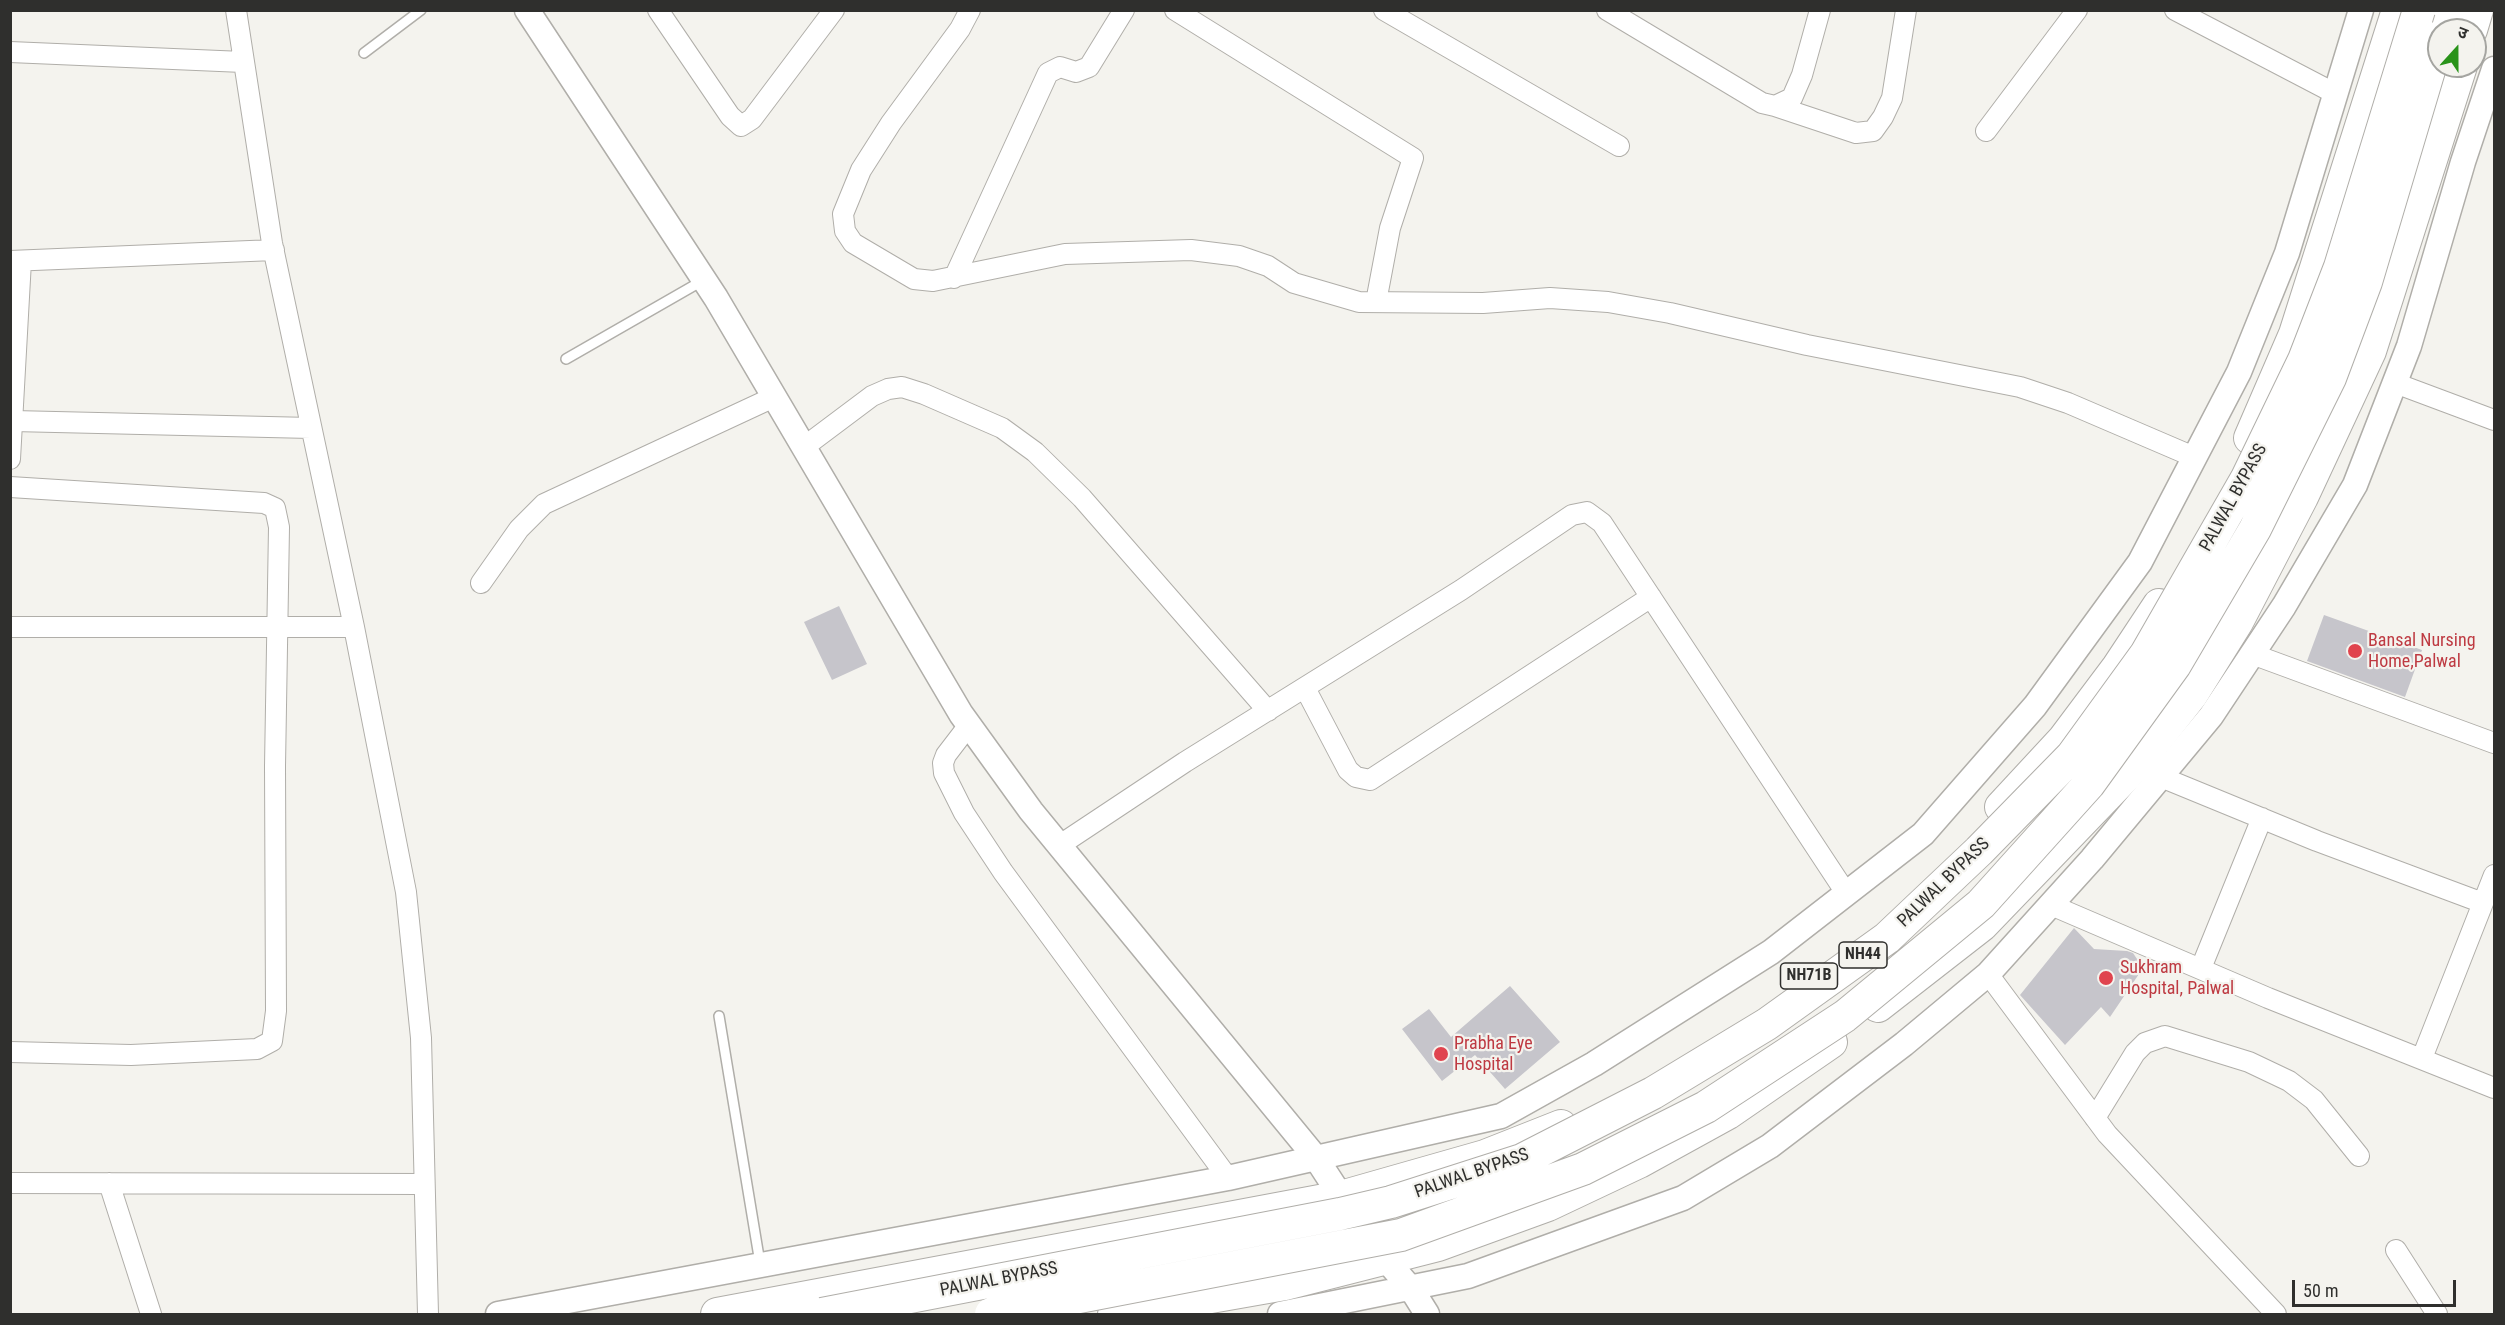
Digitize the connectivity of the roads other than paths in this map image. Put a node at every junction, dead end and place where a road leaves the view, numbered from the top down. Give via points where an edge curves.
1 (236, 10) edge
2 (421, 10) edge
3 (527, 10) edge
4 (657, 10) edge
5 (834, 10) edge
6 (970, 10) edge
7 (1124, 10) edge
8 (1175, 10) edge
9 (1384, 10) edge
10 (1607, 10) edge
11 (1820, 10) edge
12 (1906, 10) edge
13 (2077, 10) edge
14 (2175, 10) edge
15 (2361, 10) edge
16 (2398, 10) edge
17 (2419, 10) edge
18 (10, 52) edge
19 (364, 53) dead end
20 (243, 62) junction
21 (2494, 69) edge
22 (2427, 77) edge
23 (2457, 78) edge
24 (2336, 94) junction
25 (1774, 106) junction
26 (1986, 131) dead end
27 (1619, 147) dead end
28 (274, 250) junction
29 (16, 261) edge
30 (954, 278) junction
31 (704, 280) junction
32 (1376, 302) junction
33 (566, 359) dead end
34 (2395, 382) junction
35 (774, 397) junction
36 (2494, 420) edge
37 (13, 421) junction
38 (311, 428) junction
39 (804, 447) junction
40 (2194, 457) junction
41 (10, 459) edge
42 (10, 486) edge
43 (482, 584) dead end
44 (1651, 597) junction
45 (10, 627) edge
46 (354, 627) junction
47 (278, 629) junction
48 (2252, 654) junction
49 (1305, 688) junction
50 (1268, 711) junction
51 (969, 725) junction
52 (2494, 743) edge
53 (2161, 777) junction
54 (2262, 818) junction
55 (1059, 845) junction
56 (2494, 875) edge
57 (1846, 893) junction
58 (2483, 903) junction
59 (2051, 905) junction
60 (2201, 968) junction
61 (1989, 974) junction
62 (719, 1016) dead end
63 (10, 1052) edge
64 (2422, 1058) junction
65 (2494, 1088) edge
66 (2095, 1118) junction
67 (2359, 1156) dead end
68 (1316, 1158) junction
69 (1228, 1178) junction
70 (10, 1183) edge
71 (110, 1183) junction
72 (424, 1184) junction
73 (1341, 1197) junction
74 (2396, 1250) dead end
75 (1385, 1258) junction
76 (760, 1266) junction
77 (1412, 1290) junction
78 (151, 1314) edge
79 (428, 1314) edge
80 (498, 1314) edge
81 (717, 1314) edge
82 (822, 1314) edge
83 (991, 1314) edge
84 (1114, 1314) edge
85 (1280, 1314) edge
86 (1427, 1314) edge
87 (2276, 1314) edge
88 (2437, 1314) edge

1 - 20 street
2 - 19 lane
3 - 31 street
4 - 5 street via 730,116 741,126 752,119
6 - 30 street via 861,170 843,214 844,231 853,243 892,268 914,279
7 - 30 street via 1089,68 1076,72 1060,67 1048,73
8 - 32 street via 1413,158 1390,228
9 - 27 street
10 - 25 street via 1762,103
11 - 25 street via 1792,98
12 - 25 street via 1892,98 1874,130 1856,133
13 - 26 street
14 - 24 street
15 - 24 street
16 - 73 highway, NH71B via 2295,334 2260,418 2231,479 2163,598 2118,668 2064,739 1881,926 1666,1072 1540,1136 1485,1156
17 - 82 highway, PALWAL BYPASS / NH44, bridge via 2340,267 2304,360 2247,478 2146,654 2072,756 1887,938 1758,1029 1653,1092 1522,1160 1391,1202 1340,1214
18 - 20 street
20 - 28 street
21 - 34 street
22 - 83 highway, PALWAL BYPASS / NH44, bridge via 2366,282 2330,378 2255,529 2175,665 2089,784 1981,904 1845,1016 1706,1107 1583,1169 1401,1235
23 - 75 highway via 2370,351 2302,497 2237,622 2192,694 2137,764 1982,925 1811,1057 1728,1113 1639,1162 1548,1204 1438,1245
24 - 40 street via 2287,253 2239,372
28 - 29 street
28 - 38 street
29 - 37 street
30 - 32 street via 1065,254 1191,250 1239,256 1268,266 1294,283 1359,302
31 - 33 lane
31 - 35 street
32 - 40 street via 1483,303 1550,298 1608,302 1670,313 2020,387 2068,402
34 - 36 street
34 - 48 street via 2355,485
35 - 39 street
35 - 43 street via 544,504 519,529
37 - 38 street
37 - 41 street
38 - 46 street
39 - 50 street via 872,396 902,387 1002,428 1035,452 1082,498
39 - 51 street
40 - 57 street via 2140,562 2035,706 1923,834
42 - 47 street via 270,505 275,508 279,527
44 - 49 street via 1602,523 1587,512 1580,512
44 - 49 street via 1370,780 1356,777 1348,770
44 - 57 street
45 - 47 street
46 - 47 street
46 - 72 street via 406,892 421,1038
47 - 63 street via 276,1011 272,1041 257,1049 131,1055
48 - 52 street
48 - 53 street via 2211,716
49 - 50 street
50 - 55 street
51 - 55 street
51 - 69 street via 943,764 964,813
53 - 54 street
53 - 59 street
54 - 58 street
54 - 60 street
55 - 68 street
56 - 58 street
57 - 68 street via 1771,952 1594,1064 1501,1116
58 - 64 street
59 - 60 street
59 - 61 street
60 - 64 street
61 - 66 street
61 - 77 street via 1770,1146 1683,1198 1532,1255
62 - 76 lane
64 - 65 street
66 - 67 street via 2135,1053 2145,1042 2165,1036 2249,1062 2289,1080 2314,1100
66 - 87 street
68 - 69 street
68 - 73 street
69 - 76 street
70 - 71 street
71 - 72 street
71 - 78 street
72 - 79 street
73 - 75 street
73 - 81 highway, NH71B
74 - 88 street
75 - 77 street
75 - 84 highway via 1285,1284
76 - 80 street
77 - 85 street
77 - 86 street

